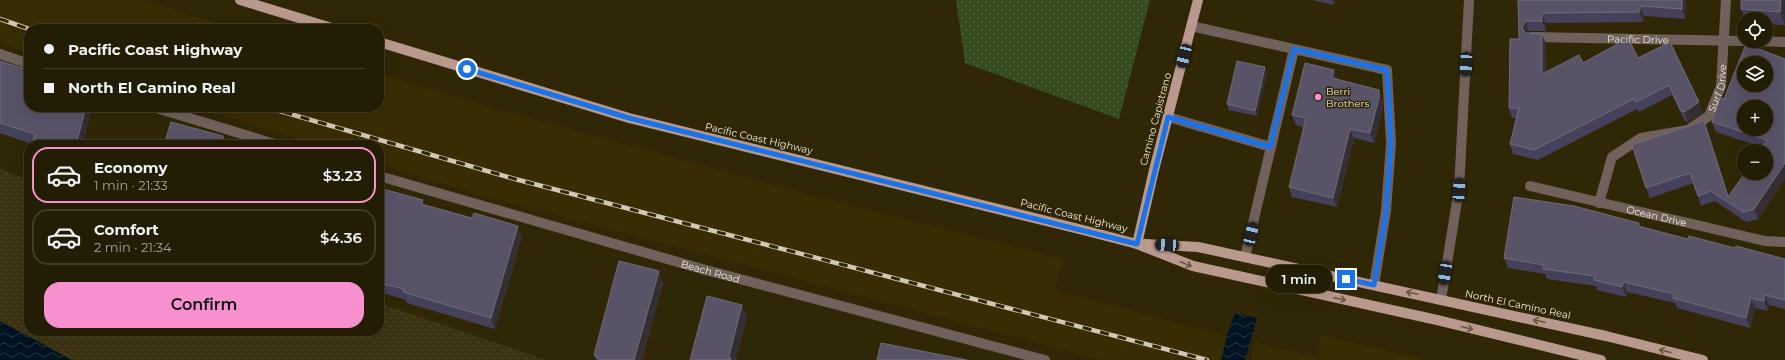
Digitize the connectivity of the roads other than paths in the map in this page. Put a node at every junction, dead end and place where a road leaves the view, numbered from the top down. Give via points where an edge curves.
1 (240, 0) edge
2 (1198, 0) edge
3 (1469, 0) edge
4 (1726, 0) edge
5 (319, 24) edge
6 (1191, 26) junction
7 (1532, 37) edge
8 (1724, 40) junction
9 (1737, 41) edge
10 (1773, 42) edge
11 (1785, 42) edge
12 (384, 44) edge
13 (1294, 49) junction
14 (0, 54) edge
15 (24, 62) edge
16 (169, 112) edge
17 (1168, 117) junction
18 (262, 140) edge
19 (1270, 147) junction
20 (384, 177) edge
21 (1530, 186) dead end
22 (1599, 203) junction
23 (1785, 242) edge
24 (1137, 244) junction
25 (1245, 257) junction
26 (1374, 285) junction
27 (1441, 300) junction
28 (1045, 360) edge
29 (1601, 360) edge
30 (1703, 360) edge

1 - 5 main road
2 - 6 main road, Camino Capistrano
3 - 27 street via 1459,190
4 - 8 street, Surf Drive
6 - 13 street
6 - 17 main road, Camino Capistrano
7 - 8 street, Pacific Drive
8 - 9 street, Pacific Drive
8 - 22 street, Surf Drive via 1721,86 1709,116 1688,130 1641,138 1612,157
10 - 11 street
12 - 24 main road, Pacific Coast Highway via 629,118
13 - 19 street
13 - 26 street via 1387,70 1391,143 1386,212
14 - 15 street
16 - 18 street
17 - 19 street
17 - 24 main road, Camino Capistrano
19 - 25 street
20 - 28 street, Beach Road via 702,269
21 - 22 street, Ocean Drive
22 - 23 street, Ocean Drive via 1765,241
24 - 25 main road, North El Camino Real via 1198,247
24 -> 29 main road via 1193,266 1437,320
25 - 26 main road, North El Camino Real
27 -> 26 main road, North El Camino Real
30 -> 27 main road, North El Camino Real

